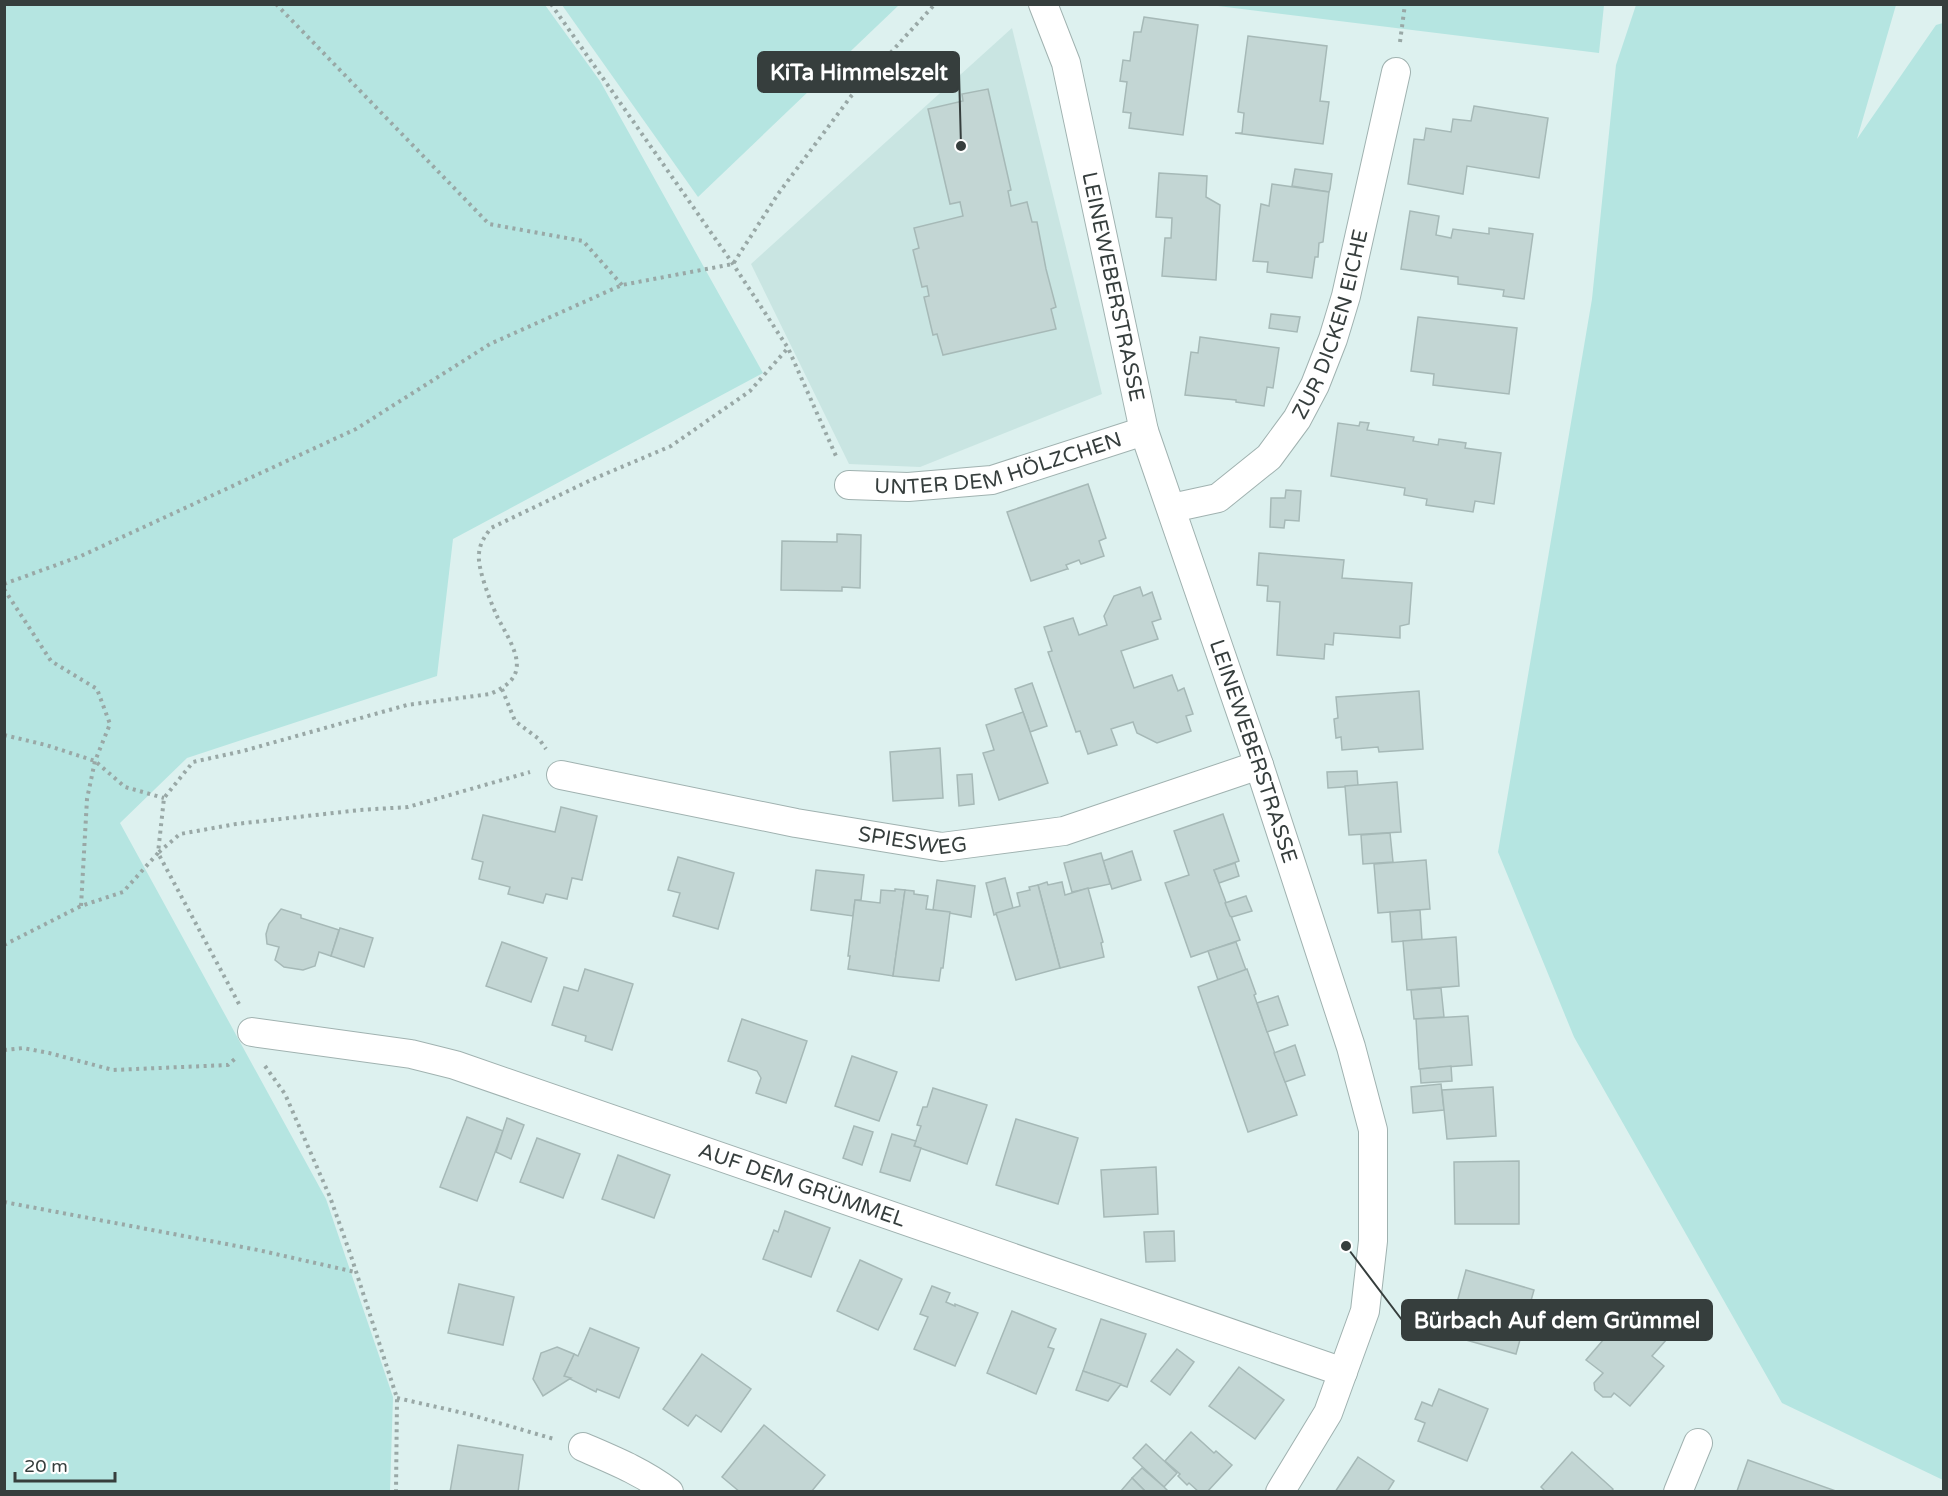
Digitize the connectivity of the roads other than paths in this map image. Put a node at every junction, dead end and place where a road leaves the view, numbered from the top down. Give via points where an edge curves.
1 (1043, 4) edge
2 (1396, 72) road end
3 (1144, 431) junction
4 (849, 485) road end
5 (1172, 508) junction
6 (1259, 765) junction
7 (561, 775) road end
8 (254, 1037) road end
9 (1343, 1372) junction
10 (1698, 1443) dead end
11 (583, 1447) road end
12 (669, 1491) edge
13 (1280, 1491) edge
14 (1678, 1491) edge

1 - 3 street, LEINEWEBERSTRASSE via 1066,63
2 - 5 street, ZUR DICKEN EICHE via 1346,296 1315,385 1297,419 1269,457 1218,498
3 - 4 street, UNTER DEM HÖLZCHEN via 992,480 908,487
3 - 5 street, LEINEWEBERSTRASSE
5 - 6 street, LEINEWEBERSTRASSE
6 - 7 street, SPIESWEG via 1064,831 942,847 796,823
6 - 9 street, LEINEWEBERSTRASSE via 1351,1047 1373,1130 1373,1241 1365,1311
8 - 9 street, AUF DEM GRÜMMEL via 411,1054 455,1065
9 - 13 street, LEINEWEBERSTRASSE via 1328,1413
10 - 14 street
11 - 12 street via 629,1467

